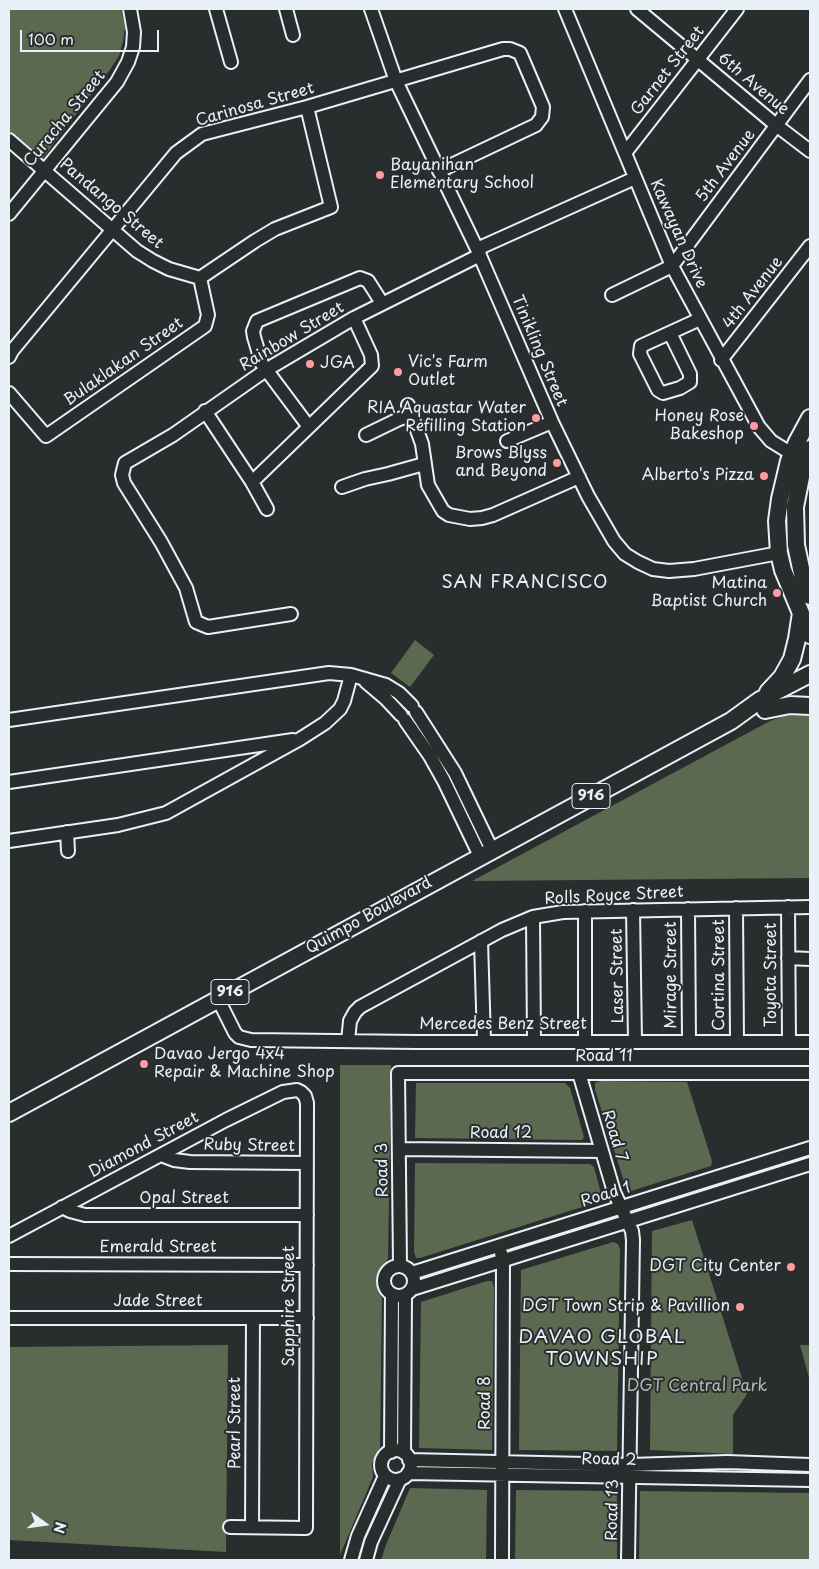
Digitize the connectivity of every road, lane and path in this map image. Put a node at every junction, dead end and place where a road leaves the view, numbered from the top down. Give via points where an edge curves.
1 (130, 9) edge
2 (216, 9) edge
3 (286, 9) edge
4 (371, 9) edge
5 (565, 9) edge
6 (637, 9) edge
7 (737, 9) edge
8 (294, 35) dead end
9 (698, 60) junction
10 (232, 62) dead end
11 (810, 80) edge
12 (396, 81) junction
13 (307, 107) junction
14 (776, 125) junction
15 (9, 140) edge
16 (810, 150) edge
17 (625, 152) junction
18 (44, 170) junction
19 (439, 171) junction
20 (635, 178) junction
21 (9, 214) edge
22 (113, 231) junction
23 (810, 246) edge
24 (479, 252) junction
25 (672, 266) junction
26 (200, 278) junction
27 (612, 295) dead end
28 (382, 303) junction
29 (354, 318) junction
30 (700, 319) junction
31 (670, 333) junction
32 (9, 357) edge
33 (722, 360) junction
34 (266, 370) junction
35 (9, 393) edge
36 (205, 411) junction
37 (810, 418) edge
38 (552, 422) junction
39 (310, 427) junction
40 (366, 435) dead end
41 (507, 441) dead end
42 (810, 448) edge
43 (792, 454) junction
44 (424, 464) junction
45 (579, 477) junction
46 (252, 482) junction
47 (342, 487) dead end
48 (267, 509) dead end
49 (779, 553) junction
50 (810, 596) edge
51 (800, 613) junction
52 (291, 614) dead end
53 (810, 635) edge
54 (810, 674) edge
55 (355, 676) junction
56 (810, 686) edge
57 (762, 705) junction
58 (810, 706) edge
59 (9, 720) edge
60 (424, 724) junction
61 (413, 732) junction
62 (300, 739) junction
63 (9, 782) edge
64 (67, 832) junction
65 (9, 841) edge
66 (68, 852) dead end
67 (486, 853) junction
68 (788, 907) junction
69 (810, 907) edge
70 (736, 908) junction
71 (688, 909) junction
72 (633, 910) junction
73 (585, 911) junction
74 (533, 917) junction
75 (481, 941) junction
76 (788, 958) junction
77 (810, 959) edge
78 (218, 999) junction
79 (348, 1041) junction
80 (484, 1041) junction
81 (534, 1041) junction
82 (585, 1041) junction
83 (635, 1041) junction
84 (689, 1041) junction
85 (737, 1042) junction
86 (789, 1042) junction
87 (810, 1042) edge
88 (398, 1072) joint
89 (579, 1073) junction
90 (810, 1073) edge
91 (297, 1090) joint
92 (9, 1113) edge
93 (810, 1148) edge
94 (399, 1149) junction
95 (602, 1150) junction
96 (161, 1155) junction
97 (307, 1163) junction
98 (810, 1164) edge
99 (677, 1190) junction
100 (681, 1205) junction
101 (62, 1207) junction
102 (621, 1208) junction
103 (307, 1215) junction
104 (628, 1222) junction
105 (9, 1236) edge
106 (498, 1246) junction
107 (503, 1260) junction
108 (9, 1264) edge
109 (307, 1264) junction
110 (406, 1270) junction
111 (409, 1292) junction
112 (392, 1294) junction
113 (9, 1318) edge
114 (253, 1318) junction
115 (307, 1318) junction
116 (391, 1452) junction
117 (407, 1456) junction
118 (727, 1462) junction
119 (810, 1465) edge
120 (502, 1468) junction
121 (630, 1471) junction
122 (385, 1476) junction
123 (404, 1476) junction
124 (726, 1479) junction
125 (810, 1480) edge
126 (230, 1527) dead end
127 (252, 1527) junction
128 (351, 1560) edge
129 (366, 1560) edge
130 (502, 1560) edge
131 (628, 1560) edge

1 - 18 street, Curacha Street via 134,32 128,62 117,82
2 - 10 street
3 - 8 street
4 - 12 street, Tinikling Street
5 - 17 street, Kawayan Drive
6 - 9 street, 6th Avenue
7 - 9 street, Garnet Street
9 - 14 street, 6th Avenue
9 - 17 street, Garnet Street
11 - 14 street, 5th Avenue
12 - 13 street, Carinosa Street
12 - 19 street, Tinikling Street
12 - 19 street, Carinosa Street via 504,50 515,50 524,59 542,107 542,117 536,125
13 - 22 street, Carinosa Street via 214,130 189,142 162,168
13 - 26 street via 331,207 275,229
14 - 16 street, 6th Avenue
14 - 25 street, 5th Avenue
15 - 18 street, Pandango Street
17 - 20 street, Kawayan Drive
18 - 21 street, Curacha Street
18 - 22 street, Pandango Street
19 - 24 street, Tinikling Street
20 - 24 street, Rainbow Street
20 - 25 street, Kawayan Drive
22 - 26 street, Pandango Street via 153,261
22 - 32 street, Carinosa Street
23 - 33 street, 4th Avenue
24 - 28 street, Rainbow Street
24 - 38 street, Tinikling Street
25 - 27 street, 5th Avenue
25 - 30 street, Kawayan Drive
26 - 35 street, Bulaklakan Street via 208,315 205,326 46,436
28 - 29 street, Rainbow Street
28 - 34 street via 368,281 360,278 261,318 253,331
29 - 34 street, Rainbow Street
29 - 39 street via 371,354 372,366
30 - 31 street
30 - 33 street, Kawayan Drive
31 - 31 street via 690,374 690,382 663,392 658,390 640,350 644,344
33 - 43 street, Kawayan Drive via 762,432
34 - 36 street, Rainbow Street
34 - 39 street
36 - 46 street
36 - 52 street, Rainbow Street via 128,461 122,469 124,483 186,588 196,622 208,627
37 - 43 main road
38 - 41 street
38 - 45 street, Tinikling Street
39 - 46 street
40 - 44 street via 410,410 422,444
42 - 50 main road via 795,507 796,545
43 - 49 main road via 780,499
44 - 45 street via 428,485 443,511 470,519 493,515
44 - 47 street
45 - 49 street, Tinikling Street via 624,554 653,569 694,569
46 - 48 street
49 - 51 main road
51 - 53 main road
51 - 57 main road via 798,639 789,666
54 - 57 main road, Quimpo Boulevard / 916
55 - 59 street via 329,673
55 - 60 street via 392,688
55 - 61 street via 386,699
55 - 62 street via 340,709
56 - 57 main road, Quimpo Boulevard / 916
57 - 58 main road
57 - 67 main road, Quimpo Boulevard / 916
60 - 61 street
60 - 67 street via 459,780
61 - 67 street
62 - 63 street
62 - 64 street via 166,814
64 - 65 street
64 - 66 street
67 - 78 main road, Quimpo Boulevard / 916
68 - 69 street, Rolls Royce Street
68 - 70 street, Rolls Royce Street
68 - 76 street, Toyota Street
70 - 71 street, Rolls Royce Street
70 - 85 street, Cortina Street
71 - 72 street, Rolls Royce Street
71 - 84 street, Mirage Street
72 - 73 street, Rolls Royce Street
72 - 83 street, Laser Street
73 - 74 street, Rolls Royce Street
73 - 82 street
74 - 75 street, Rolls Royce Street
74 - 81 street
75 - 79 street, Rolls Royce Street via 360,1007 350,1021
75 - 80 street
76 - 77 street
76 - 86 street, Toyota Street
78 - 79 street, Mercedes Benz Street via 235,1033 245,1039
78 - 92 main road, Quimpo Boulevard / 916
79 - 80 street, Mercedes Benz Street
80 - 81 street, Mercedes Benz Street
81 - 82 street, Mercedes Benz Street
82 - 83 street, Mercedes Benz Street
83 - 84 street, Mercedes Benz Street
84 - 85 street, Mercedes Benz Street
85 - 86 street, Mercedes Benz Street
86 - 87 street, Mercedes Benz Street
88 - 89 street, Road 11
88 - 94 street, Road 3
89 - 90 street, Road 11
89 - 95 street, Road 7
91 - 96 street, Diamond Street via 283,1092
91 - 97 street, Sapphire Street via 305,1096 307,1103
93 - 99 street, Road 1
94 - 95 street, Road 12
94 - 110 street, Road 3
95 - 102 street, Road 7
96 - 97 street, Ruby Street via 190,1162
96 - 101 street, Diamond Street
97 - 103 street, Sapphire Street
98 - 100 street, Road 1
99 - 100 street
99 - 102 street, Road 1
100 - 104 street, Road 1
101 - 103 street, Opal Street via 85,1215
101 - 105 street, Diamond Street
102 - 104 street, Road 7
102 - 106 street, Road 1
103 - 109 street, Sapphire Street
104 - 107 street, Road 1
104 - 121 street, Road 13 via 634,1252
106 - 107 street, Road 8
106 - 110 street, Road 1
107 - 111 street, Road 1
107 - 120 street, Road 8
108 - 109 street, Emerald Street
109 - 115 street, Sapphire Street
110 - 111 street via 414,1281
110 - 112 street via 396,1267 388,1271 386,1288
111 - 112 street
111 - 117 street
112 - 116 street
113 - 114 street, Jade Street
114 - 115 street, Jade Street
114 - 127 street, Pearl Street
115 - 127 street, Sapphire Street via 306,1528
116 - 117 street
116 - 122 street via 384,1456 381,1464
117 - 120 street, Road 2
117 - 123 street via 410,1467
118 - 119 street, Road 2
118 - 121 street, Road 2
118 - 124 street
120 - 121 street, Road 2
120 - 123 street, Road 2
120 - 130 street, Road 8
121 - 124 street, Road 2
121 - 131 street, Road 13
122 - 123 street via 392,1480
122 - 128 street via 358,1536
123 - 129 street via 371,1542
124 - 125 street, Road 2
126 - 127 street

